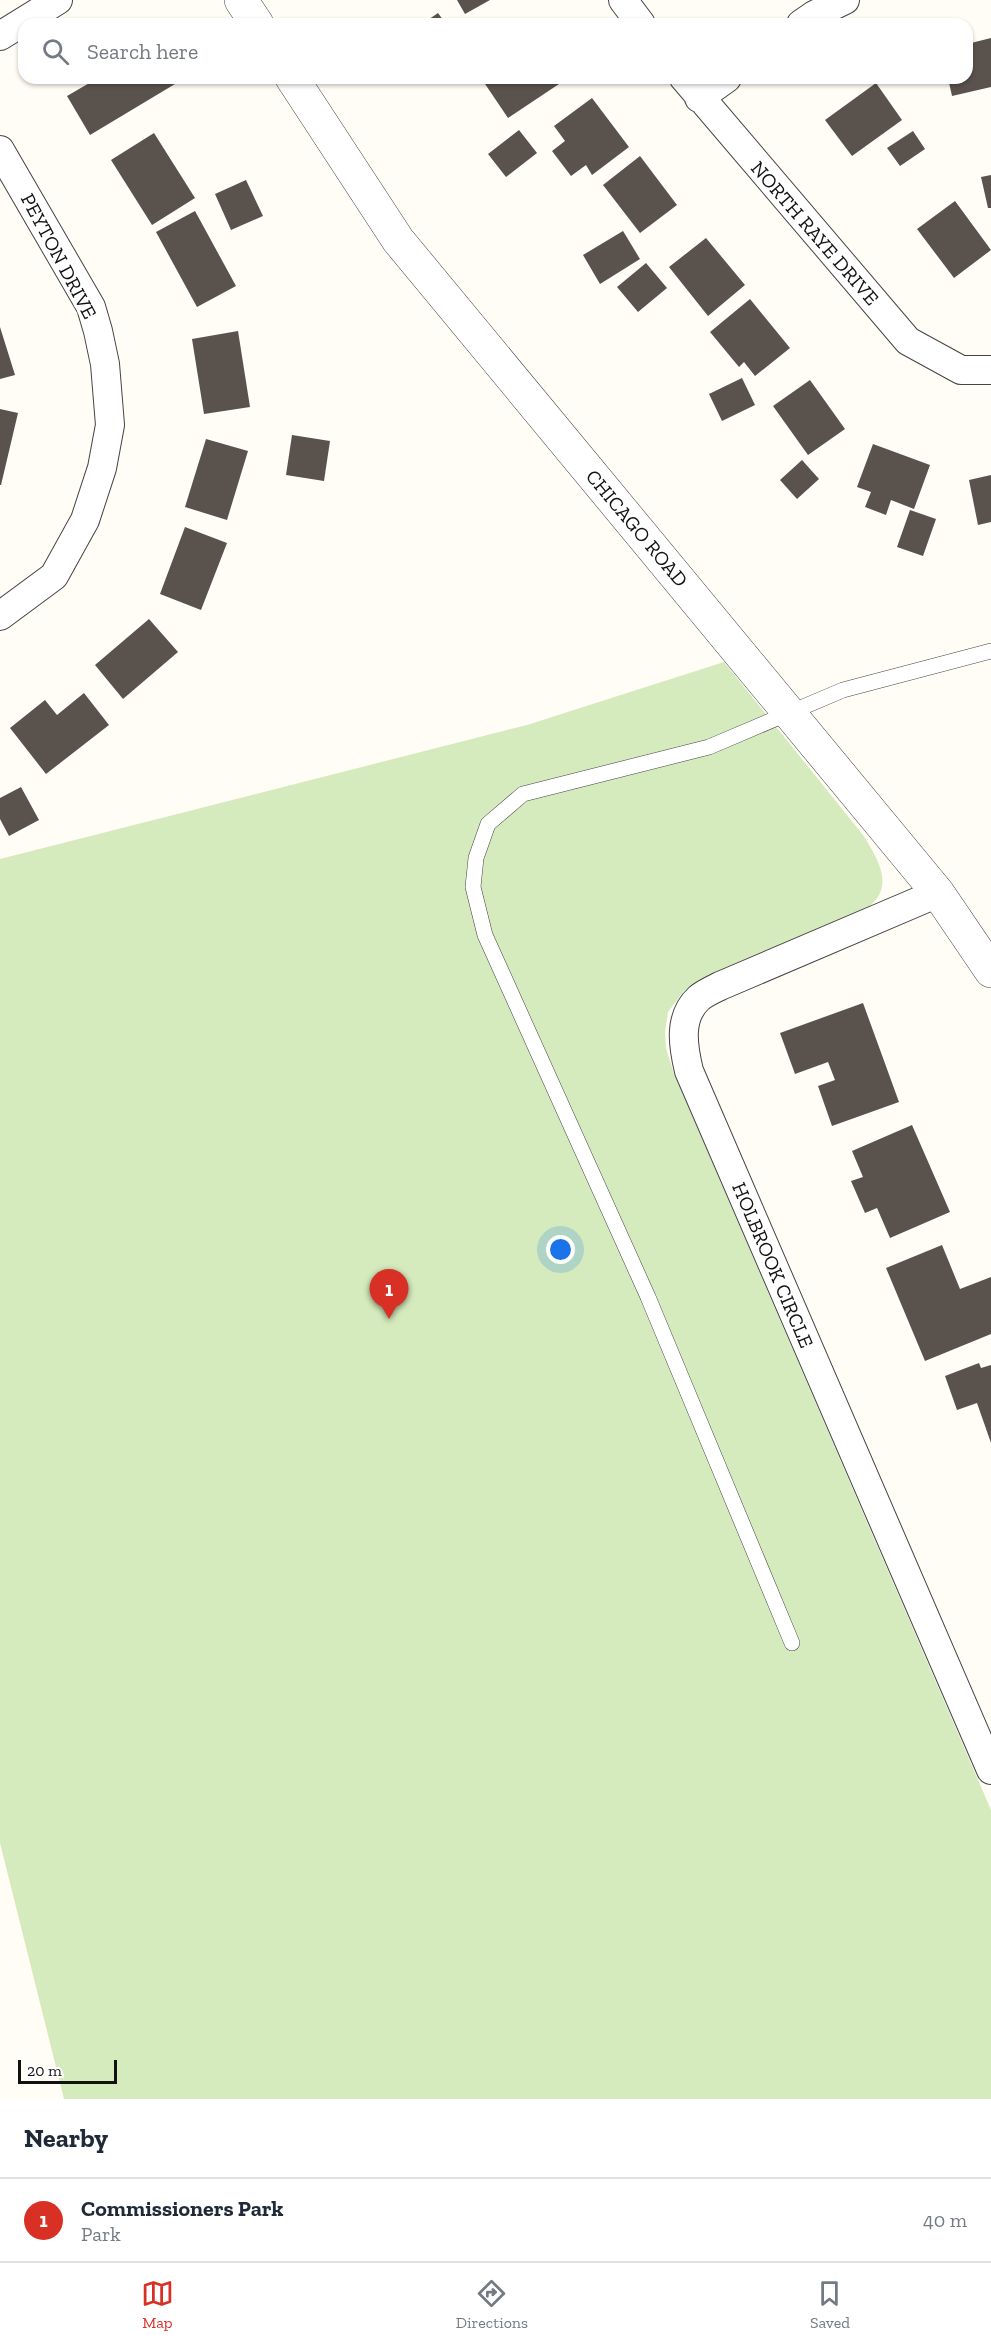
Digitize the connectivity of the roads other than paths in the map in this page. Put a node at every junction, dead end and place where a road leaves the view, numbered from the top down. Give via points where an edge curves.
1 (58, 0) edge
2 (241, 0) edge
3 (623, 0) edge
4 (845, 0) edge
5 (29, 18) edge
6 (253, 18) edge
7 (637, 18) edge
8 (810, 18) edge
9 (18, 25) edge
10 (0, 36) edge
11 (296, 84) edge
12 (691, 88) edge
13 (0, 150) edge
14 (991, 370) edge
15 (0, 616) edge
16 (991, 651) edge
17 (791, 713) junction
18 (938, 893) junction
19 (991, 971) edge
20 (792, 1643) dead end
21 (991, 1770) edge

1 - 5 street
2 - 6 street
3 - 7 street
4 - 8 street
9 - 10 street
11 - 17 street, CHICAGO ROAD via 398,240
12 - 14 street, NORTH RAYE DRIVE via 908,341 961,370
13 - 15 street, PEYTON DRIVE via 91,307 105,364 110,425 102,468 85,520 54,576
16 - 17 lane via 843,690
17 - 18 street, CHICAGO ROAD
17 - 20 lane via 709,747 523,794 488,824 476,858 473,888 484,935 648,1298
18 - 19 street, CHICAGO ROAD
18 - 21 street, HOLBROOK CIRCLE via 700,997 689,1010 683,1046 689,1071

